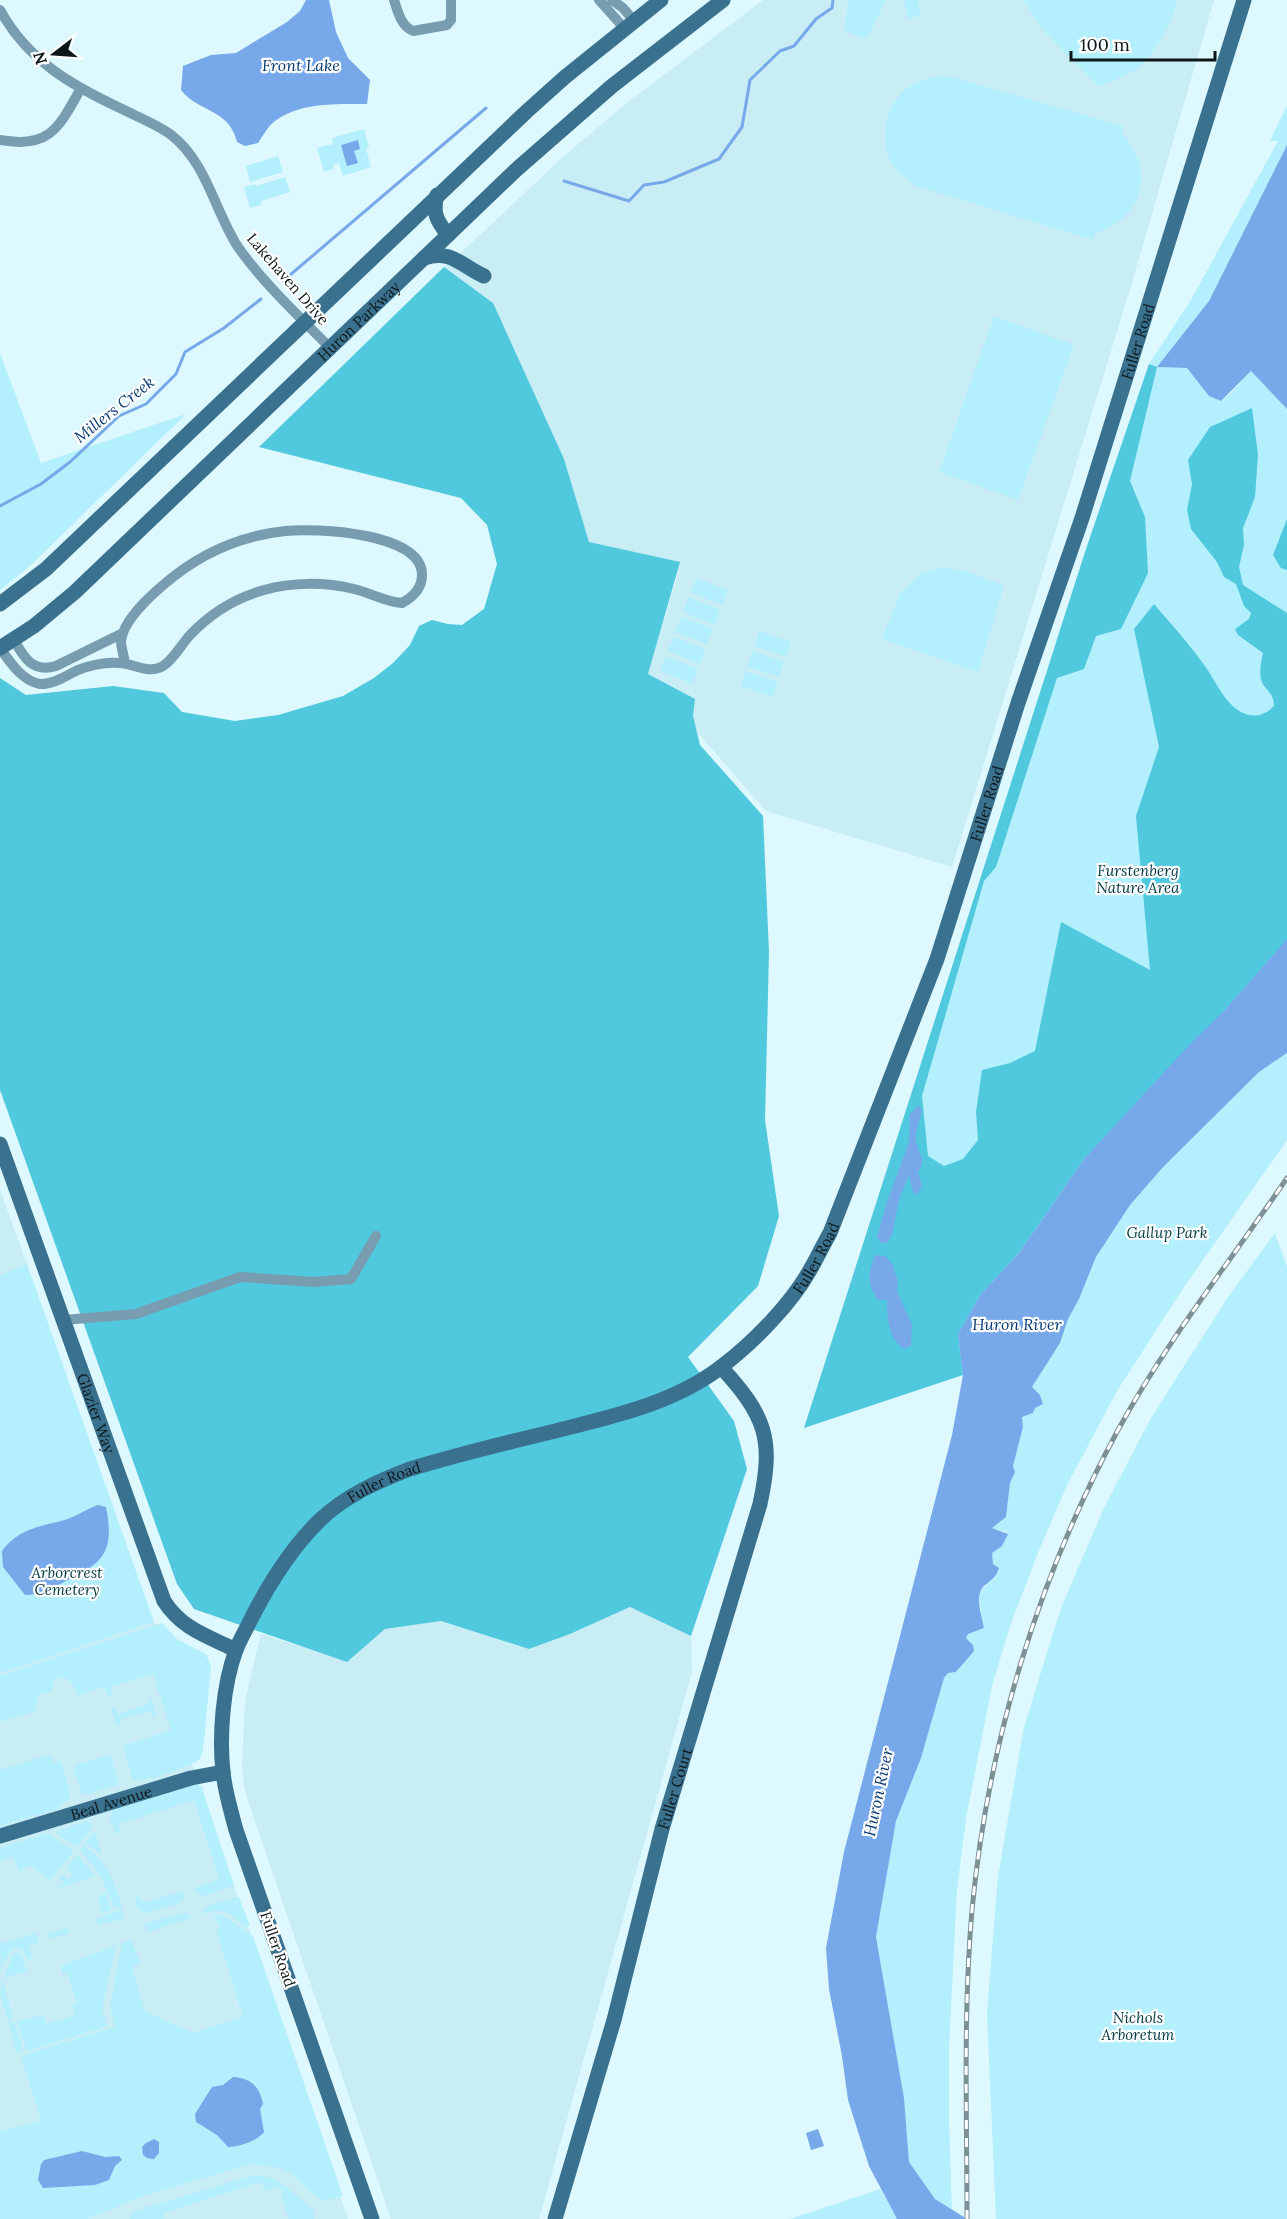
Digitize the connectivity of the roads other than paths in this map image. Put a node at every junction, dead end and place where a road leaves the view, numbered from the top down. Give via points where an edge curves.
1 (394, 0) edge
2 (450, 0) edge
3 (599, 0) edge
4 (612, 0) edge
5 (662, 0) edge
6 (723, 0) edge
7 (1244, 0) edge
8 (0, 10) edge
9 (629, 25) junction
10 (80, 90) junction
11 (0, 140) edge
12 (437, 195) junction
13 (448, 235) junction
14 (424, 258) junction
15 (484, 276) dead end
16 (305, 322) junction
17 (330, 348) junction
18 (0, 604) edge
19 (123, 633) junction
20 (14, 640) junction
21 (0, 648) edge
22 (125, 663) junction
23 (0, 1144) edge
24 (376, 1236) dead end
25 (63, 1320) junction
26 (721, 1367) junction
27 (236, 1650) junction
28 (223, 1772) junction
29 (0, 1836) edge
30 (372, 2219) edge
31 (555, 2219) edge

1 - 2 street via 399,15 413,31 447,25 451,20
3 - 9 street
4 - 9 street via 623,8
5 - 9 main road
6 - 13 main road, Huron Parkway via 579,114
7 - 26 main road, Fuller Road via 1082,518 908,1036 830,1233 809,1272 760,1332
8 - 10 street, Lakehaven Drive via 36,56
9 - 12 main road via 526,112
10 - 11 street via 59,126 45,137
10 - 16 street, Lakehaven Drive via 158,127 179,142 197,163 239,248
12 - 13 main road via 434,213
12 - 16 main road
13 - 14 main road, Huron Parkway
14 - 15 main road via 446,255
14 - 17 main road, Huron Parkway
16 - 17 street, Lakehaven Drive
16 - 18 main road via 46,569
17 - 20 main road, Huron Parkway via 75,592
19 - 20 street via 47,669 30,663
19 - 22 street
19 - 22 street via 135,614 176,574 208,554 260,535 310,530 361,535 403,549 419,561 422,570 418,592 402,603 330,585 264,590 215,613 162,667 145,669
20 - 21 main road, Huron Parkway
21 - 22 street via 20,673 39,684 100,664
23 - 25 main road, Glazier Way
24 - 25 street via 351,1279 314,1282 240,1277 136,1314
25 - 27 main road, Glazier Way via 164,1601 188,1627
26 - 27 main road, Fuller Road via 663,1399 620,1414 410,1469 353,1495 321,1519 293,1549 261,1599
26 - 31 main road, Fuller Court via 741,1388 758,1416 767,1470 662,1829 614,2020
27 - 28 main road, Fuller Road via 224,1706
28 - 29 main road, Beal Avenue via 191,1778
28 - 30 main road, Fuller Road via 236,1830

